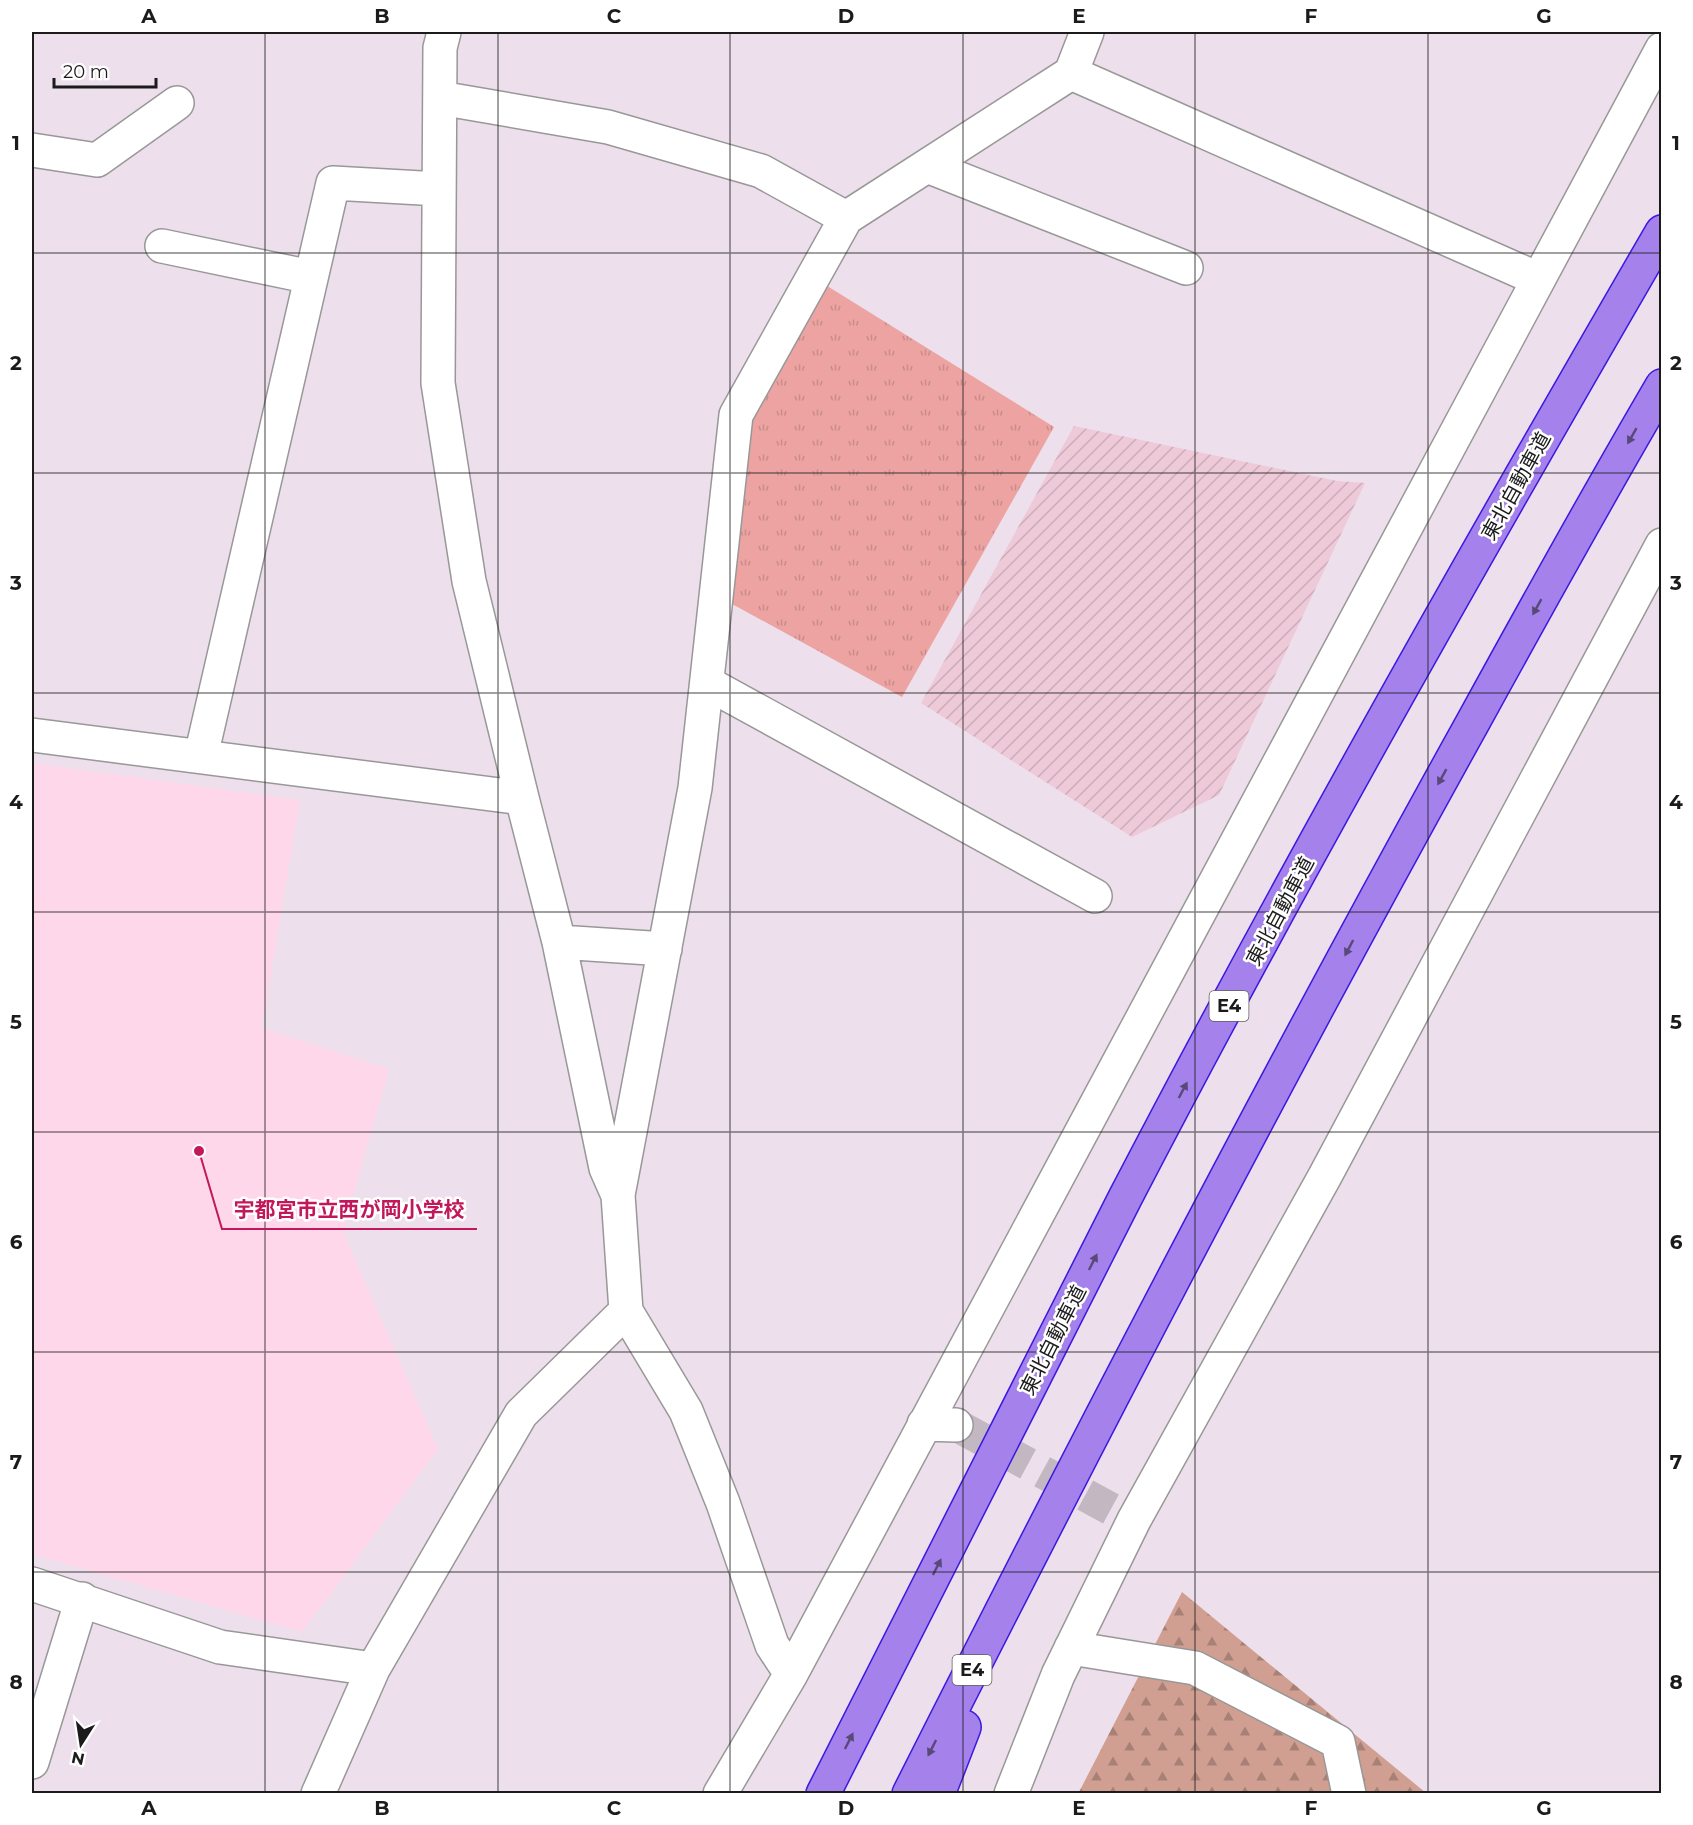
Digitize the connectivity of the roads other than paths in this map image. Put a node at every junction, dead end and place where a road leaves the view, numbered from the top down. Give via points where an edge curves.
1 (444, 32) edge
2 (1087, 32) edge
3 (1662, 50) edge
4 (1071, 73) junction
5 (440, 98) junction
6 (177, 103) dead end
7 (32, 150) edge
8 (927, 166) junction
9 (439, 189) junction
10 (846, 218) junction
11 (1662, 232) edge
12 (162, 246) dead end
13 (1186, 268) dead end
14 (311, 277) junction
15 (1538, 279) junction
16 (1662, 386) edge
17 (1662, 545) edge
18 (707, 683) junction
19 (32, 735) edge
20 (201, 756) junction
21 (522, 798) junction
22 (1095, 896) dead end
23 (559, 942) junction
24 (665, 949) junction
25 (618, 1195) junction
26 (626, 1311) junction
27 (924, 1424) junction
28 (956, 1425) tunnel mouth
29 (1034, 1546) junction
30 (32, 1584) edge
31 (82, 1599) junction
32 (1071, 1648) junction
33 (373, 1669) junction
34 (791, 1674) junction
35 (32, 1762) edge
36 (318, 1794) edge
37 (720, 1794) edge
38 (823, 1794) edge
39 (909, 1794) edge
40 (938, 1794) edge
41 (1011, 1794) edge
42 (1349, 1794) edge

1 - 5 street via 440,48
2 - 4 street
3 - 15 street
4 - 8 street
4 - 15 street
5 - 9 street
5 - 10 street via 608,127 761,171
6 - 7 street via 97,160
8 - 10 street
8 - 13 street
9 - 14 street via 333,183
9 - 21 street via 438,383 469,581
10 - 18 street via 736,415
38 -> 11 highway, 東北自動車道 / E4 via 1127,1195 1260,946 1534,453
12 - 14 street
14 - 20 street
15 - 27 street
16 -> 29 highway, E4 via 1373,902
17 - 32 street via 1325,1176 1123,1514
18 - 22 street
18 - 24 street via 695,788
19 - 20 street
20 - 21 street
21 - 23 street
23 - 24 street
23 - 25 street via 606,1168
24 - 25 street
25 - 26 street
26 - 33 street via 521,1414
26 - 34 street via 686,1411 772,1645
27 - 28 street
27 - 34 street
29 -> 39 highway, E4
29 - 40 highway
30 - 31 street
31 - 33 street via 220,1647
31 - 35 street
32 - 41 street
32 - 42 street via 1195,1668 1338,1742
33 - 36 street
34 - 37 street

